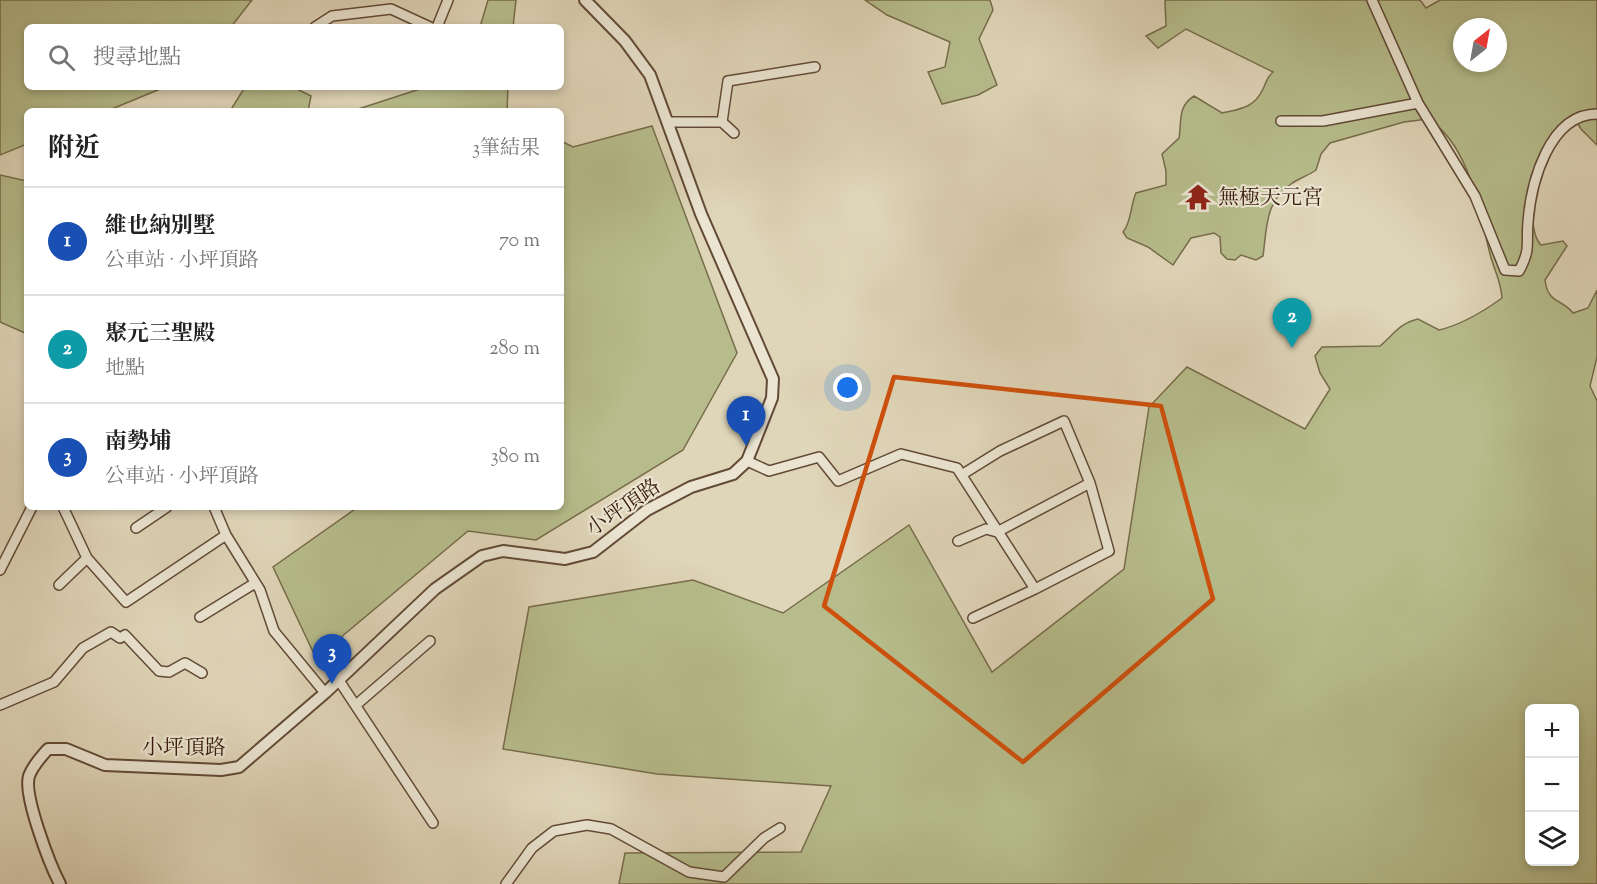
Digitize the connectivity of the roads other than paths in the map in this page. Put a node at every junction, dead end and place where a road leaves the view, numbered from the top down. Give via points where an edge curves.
1 (448, 0) edge
2 (585, 0) edge
3 (1372, 0) edge
4 (391, 4) edge
5 (320, 24) edge
6 (425, 24) edge
7 (438, 24) edge
8 (815, 67) dead end
9 (1418, 103) junction
10 (1597, 114) edge
11 (1281, 121) dead end
12 (668, 122) junction
13 (722, 122) junction
14 (734, 133) dead end
15 (747, 461) junction
16 (963, 474) junction
17 (1089, 483) junction
18 (30, 510) edge
19 (64, 510) edge
20 (163, 510) edge
21 (215, 510) edge
22 (136, 528) dead end
23 (997, 532) junction
24 (226, 535) junction
25 (958, 541) dead end
26 (87, 558) junction
27 (0, 570) edge
28 (255, 583) junction
29 (59, 585) dead end
30 (1035, 589) junction
31 (200, 617) dead end
32 (973, 618) dead end
33 (430, 641) dead end
34 (202, 673) dead end
35 (338, 679) junction
36 (325, 693) junction
37 (0, 705) edge
38 (356, 705) junction
39 (433, 823) dead end
40 (780, 828) dead end
41 (60, 884) edge
42 (506, 884) edge

1 - 7 street
2 - 12 street via 641,59
3 - 9 street
4 - 5 street via 332,16
4 - 6 street
8 - 13 street via 728,81
9 - 10 street via 1475,196 1505,270 1519,271 1528,255 1533,189 1552,140 1567,124
9 - 11 street via 1323,121
12 - 13 street
12 - 15 street via 701,214 773,379 772,398
13 - 14 street
15 - 16 street via 769,471 819,457 838,481 901,454 957,468
15 - 35 street, 小坪頂路 via 733,474 691,487 647,510 593,552 565,559 503,551 482,556 435,589
16 - 17 street via 1000,451 1065,421
16 - 23 street
17 - 23 street
17 - 30 street via 1109,551
18 - 27 street
19 - 26 street
20 - 22 street
21 - 24 street
23 - 25 street via 986,529
23 - 30 street
24 - 26 street via 126,602
24 - 28 street
26 - 29 street
28 - 31 street
28 - 36 street via 274,631
30 - 32 street
33 - 38 street
34 - 37 street via 185,663 168,672 159,671 125,635 120,638 111,632 83,648 54,682
35 - 36 street, 小坪頂路
35 - 38 street
36 - 41 street, 小坪頂路 via 239,767 201,770 105,765 66,749 48,749 28,778 29,796
38 - 39 street
40 - 42 street via 764,838 724,877 689,872 611,830 587,825 554,831 532,848

